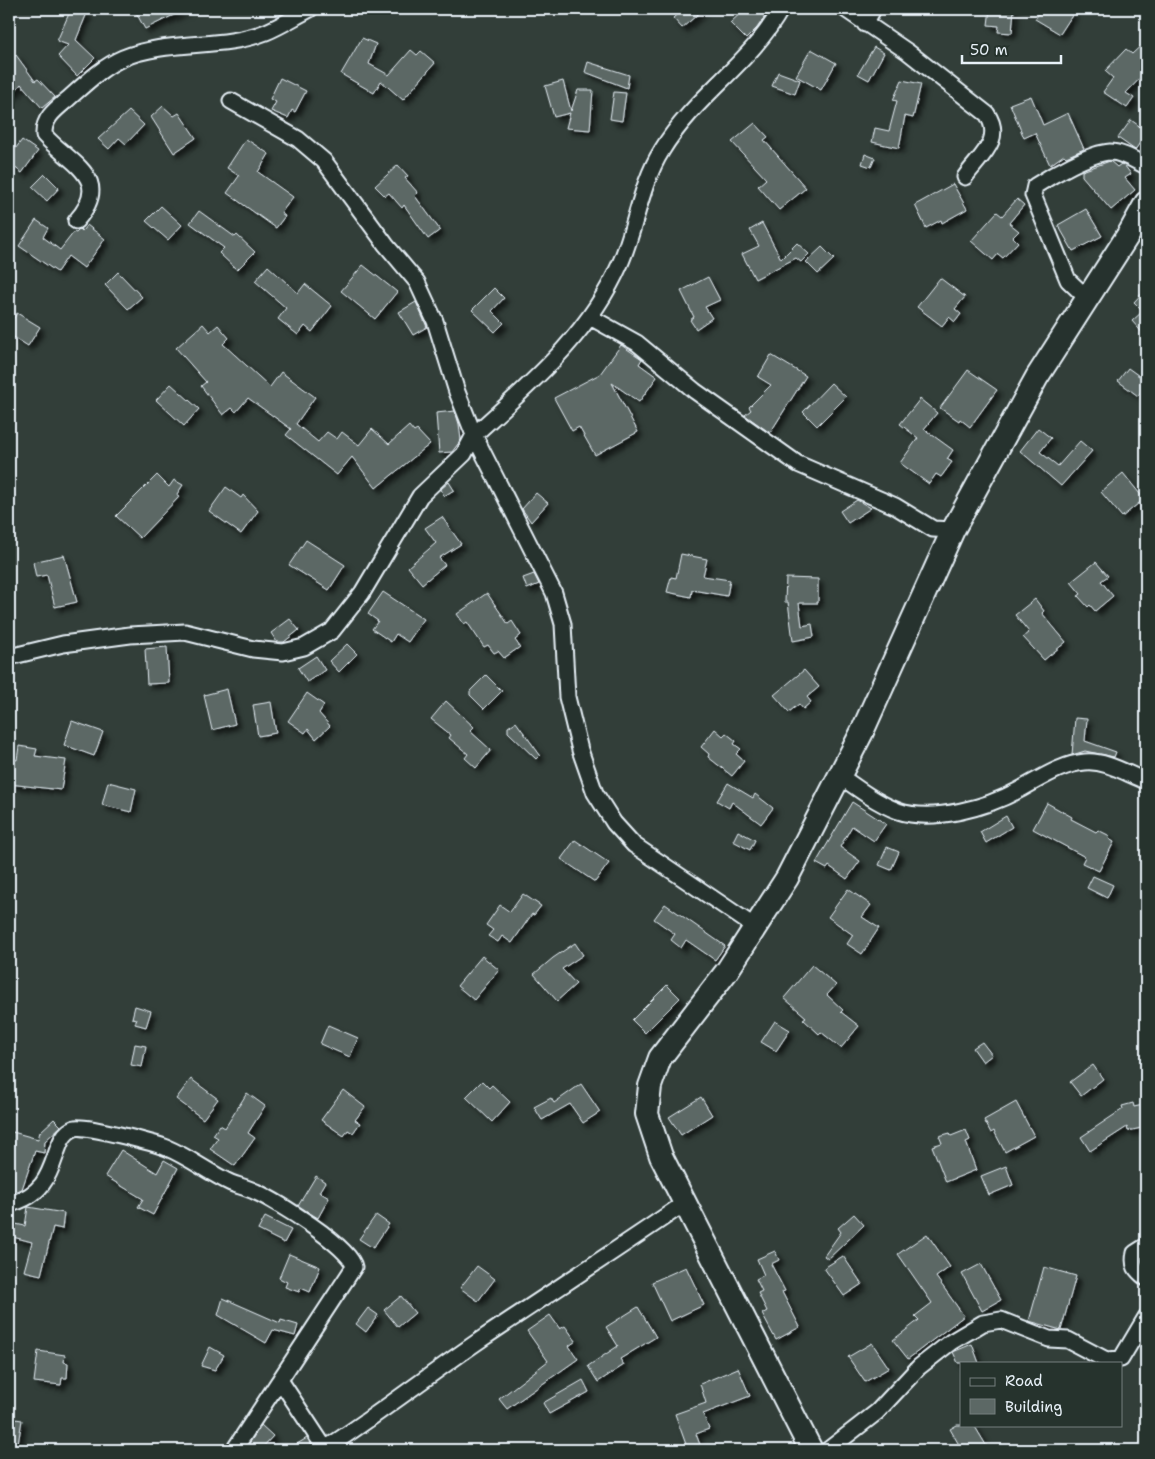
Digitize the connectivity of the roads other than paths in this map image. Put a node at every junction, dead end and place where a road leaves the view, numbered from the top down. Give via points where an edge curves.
1 (310, 9) edge
2 (781, 9) edge
3 (845, 9) edge
4 (873, 9) edge
5 (865, 24) junction
6 (231, 101) dead end
7 (1146, 166) edge
8 (965, 177) dead end
9 (1146, 203) edge
10 (76, 221) dead end
11 (1088, 299) junction
12 (590, 317) junction
13 (474, 435) junction
14 (953, 530) junction
15 (9, 657) edge
16 (840, 776) junction
17 (1146, 781) edge
18 (755, 927) junction
19 (685, 1202) junction
20 (9, 1204) edge
21 (1146, 1246) edge
22 (1146, 1278) edge
23 (1146, 1317) edge
24 (280, 1380) junction
25 (234, 1450) edge
26 (326, 1450) edge
27 (811, 1450) edge
28 (828, 1450) edge

1 - 10 street via 266,32 220,43 164,48 123,58 96,74 58,108 47,120 44,135 76,163 92,190 89,207
2 - 12 street via 745,57 694,107 661,151 620,264
3 - 5 street
4 - 5 street
5 - 8 street via 908,52 987,114 994,125 994,138
6 - 13 street via 298,139 324,161 386,245 418,282 435,321
7 - 11 street via 1110,152 1096,155 1035,186 1033,195 1056,257 1068,280
9 - 11 main road
11 - 14 main road via 1037,377
12 - 13 street via 577,337
12 - 14 street via 637,343 695,390 798,464 895,506 932,529
13 - 15 street via 464,454 420,496 362,593 332,631 304,647 283,652 253,649 184,632 92,640
13 - 18 street via 554,593 564,624 567,697 595,793 614,823 634,845
14 - 16 main road
16 - 17 street via 865,794 899,811 928,816 980,807 1003,799 1048,774 1085,762 1110,766
16 - 18 main road via 787,878
18 - 19 main road via 727,971 660,1058 650,1086 648,1114 653,1137
19 - 26 street via 572,1281 482,1338
19 - 27 main road
20 - 24 street via 30,1197 41,1188 63,1138 76,1128 152,1142 170,1149 232,1184 257,1192 311,1224 350,1257 354,1267
21 - 22 street via 1135,1253 1133,1261 1136,1270
23 - 28 street via 1122,1359 1115,1361 1106,1360 1068,1340 1049,1339 1001,1320 983,1323 919,1367 877,1412
24 - 25 street
24 - 26 street

